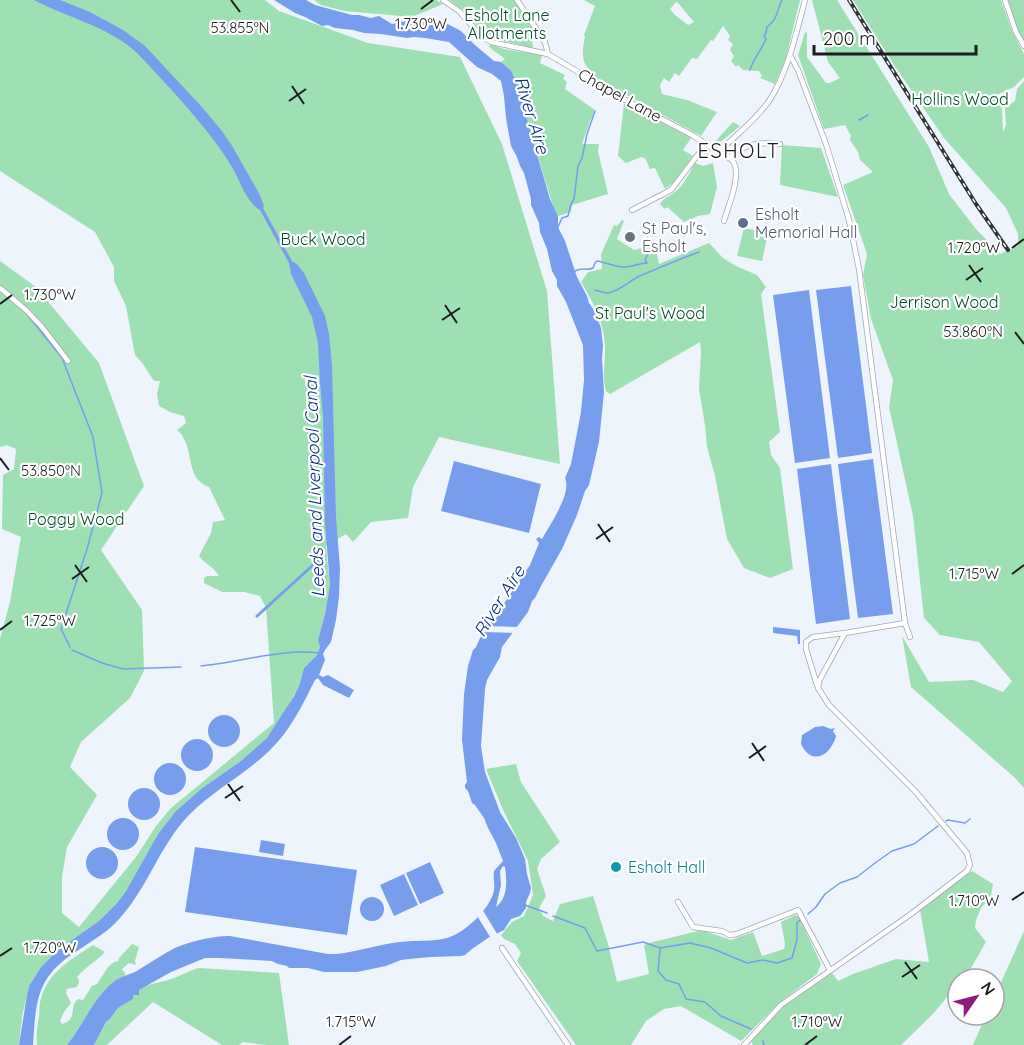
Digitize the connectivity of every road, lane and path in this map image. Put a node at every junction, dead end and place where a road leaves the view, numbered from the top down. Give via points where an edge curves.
1 (442, 0) edge
2 (517, 0) edge
3 (805, 0) edge
4 (1005, 0) edge
5 (1024, 46) edge
6 (548, 54) junction
7 (790, 54) junction
8 (706, 144) junction
9 (780, 144) dead end
10 (720, 150) junction
11 (729, 158) junction
12 (632, 210) dead end
13 (724, 221) dead end
14 (0, 288) edge
15 (68, 361) dead end
16 (905, 623) junction
17 (845, 633) junction
18 (910, 637) dead end
19 (818, 688) junction
20 (678, 902) dead end
21 (502, 948) dead end
22 (830, 970) junction
23 (568, 1045) edge
24 (745, 1045) edge

1 - 6 street, Chapel Lane via 491,42
2 - 6 street via 545,42
3 - 7 street
4 - 5 street
6 - 8 street, Chapel Lane
7 - 10 street via 768,102
7 - 16 street via 826,144 854,245
8 - 10 street, Chapel Lane
8 - 12 street via 671,190 641,209
9 - 11 street via 755,143
10 - 11 street, Chapel Lane
11 - 13 street via 735,164 736,174
14 - 15 street via 42,327
16 - 17 street
16 - 18 street
17 - 19 street
17 - 19 street via 813,637 806,642
19 - 22 street via 829,705 915,791 970,862 967,871 945,889
20 - 22 street via 693,927 729,935 798,910
21 - 23 street
22 - 24 street via 781,1005

